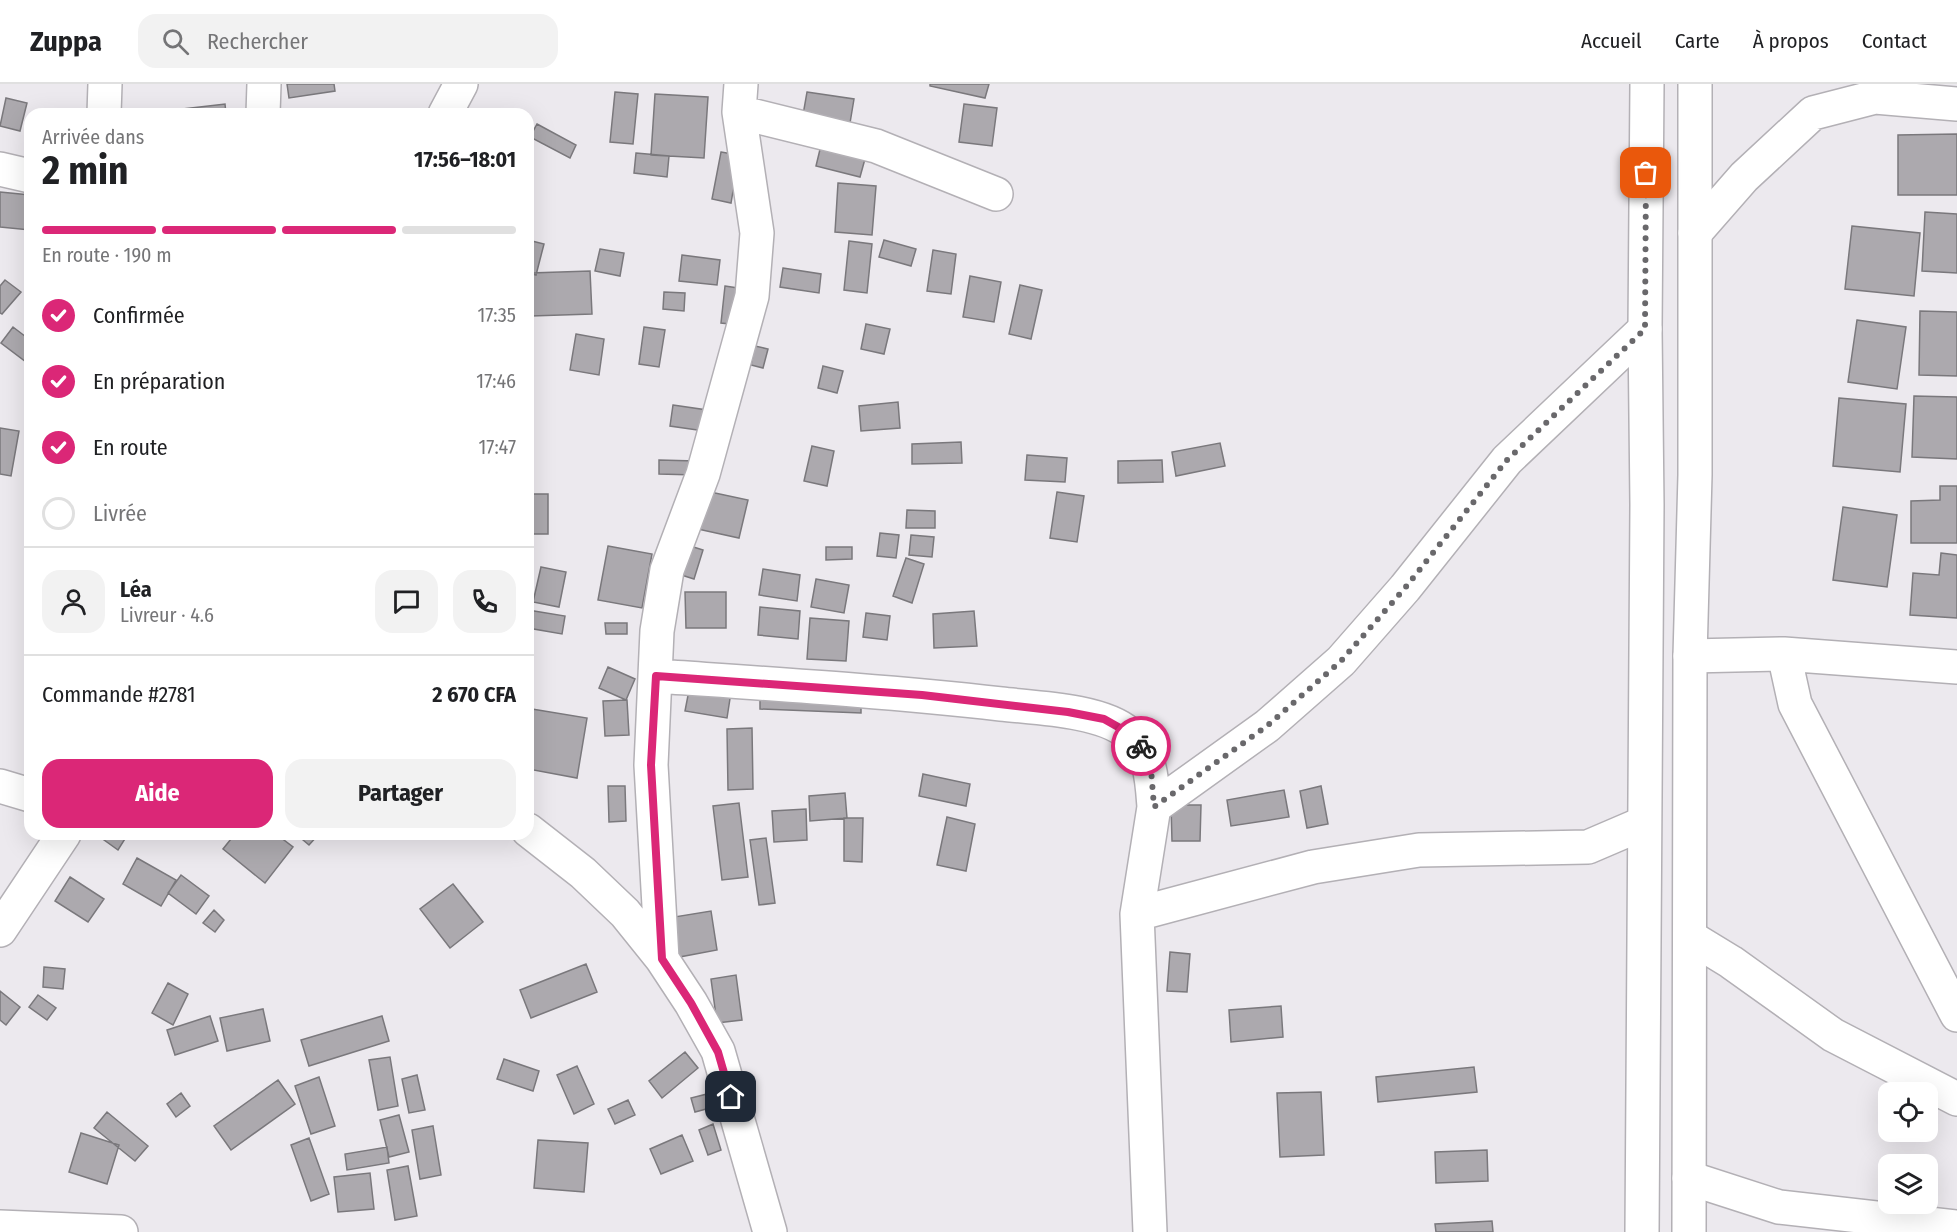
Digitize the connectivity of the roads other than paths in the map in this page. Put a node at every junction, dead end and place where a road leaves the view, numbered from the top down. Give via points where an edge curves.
1 (105, 84) edge
2 (264, 84) edge
3 (461, 84) edge
4 (1647, 84) edge
5 (1695, 84) edge
6 (740, 98) edge
7 (1957, 104) edge
8 (104, 108) edge
9 (263, 108) edge
10 (448, 108) edge
11 (0, 169) edge
12 (24, 175) edge
13 (996, 194) dead end
14 (1695, 233) junction
15 (1645, 329) junction
16 (1784, 654) junction
17 (1690, 656) junction
18 (1957, 667) edge
19 (656, 676) junction
20 (0, 786) edge
21 (24, 793) edge
22 (1154, 807) junction
23 (1644, 823) junction
24 (534, 835) edge
25 (60, 840) edge
26 (1137, 914) junction
27 (0, 930) edge
28 (1690, 937) junction
29 (662, 959) junction
30 (1957, 1016) edge
31 (1957, 1099) edge
32 (1689, 1178) junction
33 (0, 1227) edge
34 (1957, 1227) edge
35 (121, 1232) edge
36 (770, 1232) edge
37 (1150, 1232) edge
38 (1642, 1232) edge
39 (1689, 1232) edge

1 - 8 street
2 - 9 street
3 - 10 street
4 - 15 street
5 - 14 street
6 - 13 street
6 - 19 street via 757,233 752,296 703,474 667,570 657,632
7 - 14 street via 1875,97 1813,113 1744,177
11 - 12 street
14 - 17 street
15 - 22 street via 1507,460 1341,661 1267,726
15 - 23 street
16 - 17 street
16 - 18 street
16 - 30 street via 1795,704
17 - 28 street
19 - 22 street via 922,695 1104,719 1127,732 1142,747 1151,769
19 - 29 street via 651,765
20 - 21 street
22 - 26 street
23 - 26 street via 1588,847 1419,850 1313,867
23 - 38 street
24 - 29 street via 592,881
25 - 27 street
26 - 37 street
28 - 31 street via 1833,1035
28 - 32 street
29 - 36 street via 718,1052
32 - 34 street via 1779,1207
32 - 39 street
33 - 35 street

